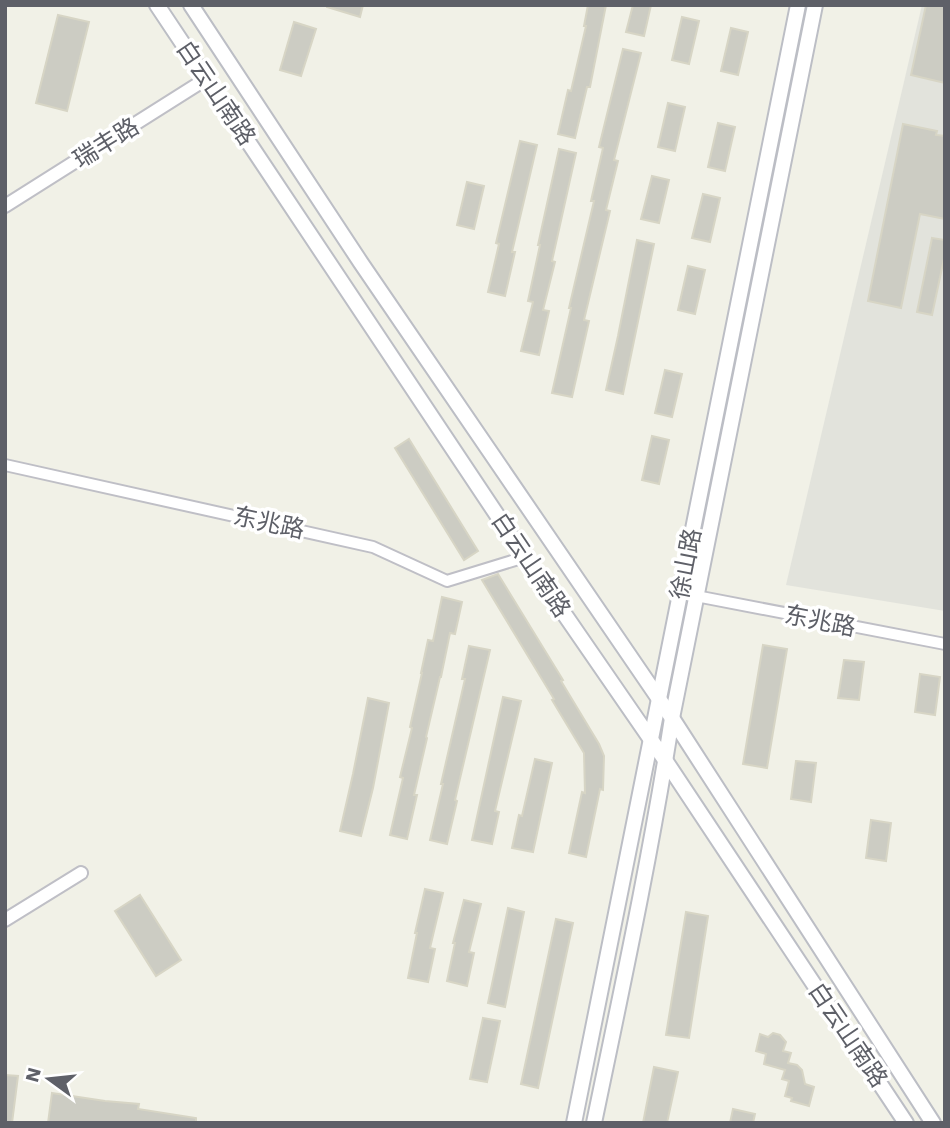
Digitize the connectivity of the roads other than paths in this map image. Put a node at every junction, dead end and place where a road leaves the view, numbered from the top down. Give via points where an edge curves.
1 (157, 5) edge
2 (191, 5) edge
3 (798, 5) edge
4 (815, 5) edge
5 (206, 79) junction
6 (5, 206) edge
7 (5, 465) edge
8 (524, 557) junction
9 (696, 596) junction
10 (945, 644) edge
11 (658, 699) junction
12 (671, 718) junction
13 (650, 739) junction
14 (665, 760) junction
15 (81, 873) dead end
16 (5, 920) edge
17 (575, 1123) edge
18 (594, 1123) edge
19 (906, 1123) edge
20 (933, 1123) edge

1 - 5 main road, 白云山南路
2 - 11 main road, 白云山南路
3 - 11 main road, 徐山路
4 - 9 main road, 徐山路
5 - 6 street, 瑞丰路
5 - 8 main road, 白云山南路
7 - 8 street, 东兆路 via 373,547 447,581
8 - 13 main road, 白云山南路
9 - 10 street, 东兆路
9 - 12 main road, 徐山路
11 - 12 main road, 白云山南路
11 - 13 main road, 徐山路
12 - 14 main road, 徐山路
12 - 20 main road, 白云山南路
13 - 14 main road, 白云山南路
13 - 17 main road, 徐山路
14 - 18 main road, 徐山路
14 - 19 main road, 白云山南路
15 - 16 street

